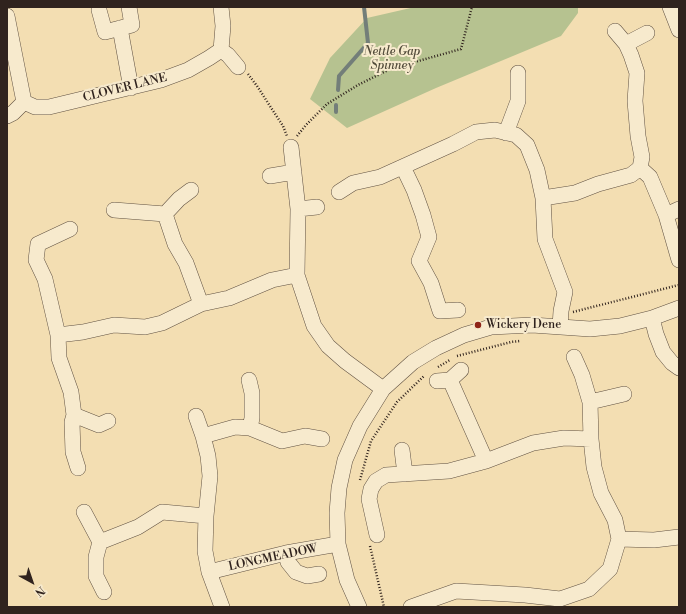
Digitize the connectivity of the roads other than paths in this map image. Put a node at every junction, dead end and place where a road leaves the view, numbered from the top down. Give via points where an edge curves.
1 (129, 7) edge
2 (221, 7) edge
3 (670, 7) edge
4 (99, 10) dead end
5 (7, 16) edge
6 (126, 26) junction
7 (679, 30) edge
8 (615, 31) dead end
9 (647, 33) dead end
10 (626, 44) junction
11 (221, 50) junction
12 (238, 67) road end
13 (518, 73) dead end
14 (131, 88) junction
15 (24, 102) junction
16 (7, 116) edge
17 (506, 133) junction
18 (291, 147) road end
19 (402, 167) junction
20 (640, 168) junction
21 (294, 172) junction
22 (270, 176) dead end
23 (191, 190) dead end
24 (339, 192) dead end
25 (543, 198) junction
26 (317, 207) dead end
27 (298, 209) junction
28 (114, 210) dead end
29 (164, 211) junction
30 (671, 218) edge
31 (70, 229) dead end
32 (679, 260) edge
33 (297, 274) junction
34 (201, 304) junction
35 (679, 308) edge
36 (458, 310) dead end
37 (652, 318) junction
38 (560, 327) junction
39 (58, 335) junction
40 (574, 357) dead end
41 (679, 368) edge
42 (441, 375) road end
43 (249, 380) dead end
44 (383, 389) junction
45 (624, 394) dead end
46 (590, 402) junction
47 (74, 415) junction
48 (196, 416) dead end
49 (108, 421) dead end
50 (250, 428) junction
51 (203, 436) junction
52 (322, 438) dead end
53 (591, 439) junction
54 (402, 450) dead end
55 (486, 461) junction
56 (78, 468) dead end
57 (405, 474) junction
58 (84, 512) dead end
59 (206, 516) junction
60 (679, 537) edge
61 (373, 538) road end
62 (619, 540) junction
63 (100, 542) junction
64 (338, 544) junction
65 (286, 553) junction
66 (209, 572) junction
67 (319, 574) dead end
68 (104, 592) dead end
69 (560, 603) edge
70 (222, 607) edge
71 (359, 607) edge
72 (411, 607) edge

1 - 6 street
2 - 11 street
3 - 7 street
4 - 6 street via 105,32
5 - 15 street
6 - 14 street
8 - 10 street
9 - 10 street
10 - 20 street via 637,73 635,101 642,157
11 - 12 street
11 - 14 street, CLOVER LANE via 188,70
13 - 17 street via 518,101
14 - 15 street, CLOVER LANE via 49,107 35,107
15 - 16 street
17 - 19 street via 495,130 476,132
17 - 25 street via 516,135 527,145 537,170
18 - 21 street
19 - 24 street via 380,177 353,183
19 - 36 street via 414,190 429,237 419,261 431,283 440,312
20 - 25 street via 631,175 575,193
20 - 30 street via 650,177
21 - 22 street
21 - 27 street
23 - 29 street
25 - 38 street via 546,239 564,292
26 - 27 street
27 - 33 street
28 - 29 street
29 - 34 street
30 - 32 street
31 - 39 street via 38,244 36,260 45,279
33 - 34 street via 272,280 229,298
33 - 44 street via 314,326 328,346 345,362
34 - 39 street via 162,323 145,327 114,325
35 - 37 street
37 - 38 street via 620,326 590,329
37 - 41 street via 662,352
38 - 44 street via 491,327 464,335 413,362
39 - 47 street via 59,358 71,392
40 - 46 street
42 - 55 street
43 - 50 street via 252,393
44 - 64 street via 360,426 345,460 339,488
45 - 46 street
46 - 53 street
47 - 49 street via 99,425
47 - 56 street via 73,452
48 - 51 street
50 - 51 street via 235,427
50 - 52 street via 282,440 305,436
51 - 59 street via 210,476
53 - 55 street via 564,438 532,443
53 - 62 street via 594,467 601,493 615,520
54 - 57 street
55 - 57 street via 449,471
57 - 61 street via 386,475 376,481 371,489 369,499
58 - 63 street
59 - 63 street via 162,512 138,527
59 - 66 street via 205,551
60 - 62 street
62 - 69 street via 610,569 590,588
63 - 68 street via 96,557 96,576
64 - 65 street, LONGMEADOW
64 - 71 street via 347,580
65 - 66 street, LONGMEADOW
65 - 67 street via 288,562 296,572 307,576
66 - 70 street
69 - 72 street via 525,595 456,591

